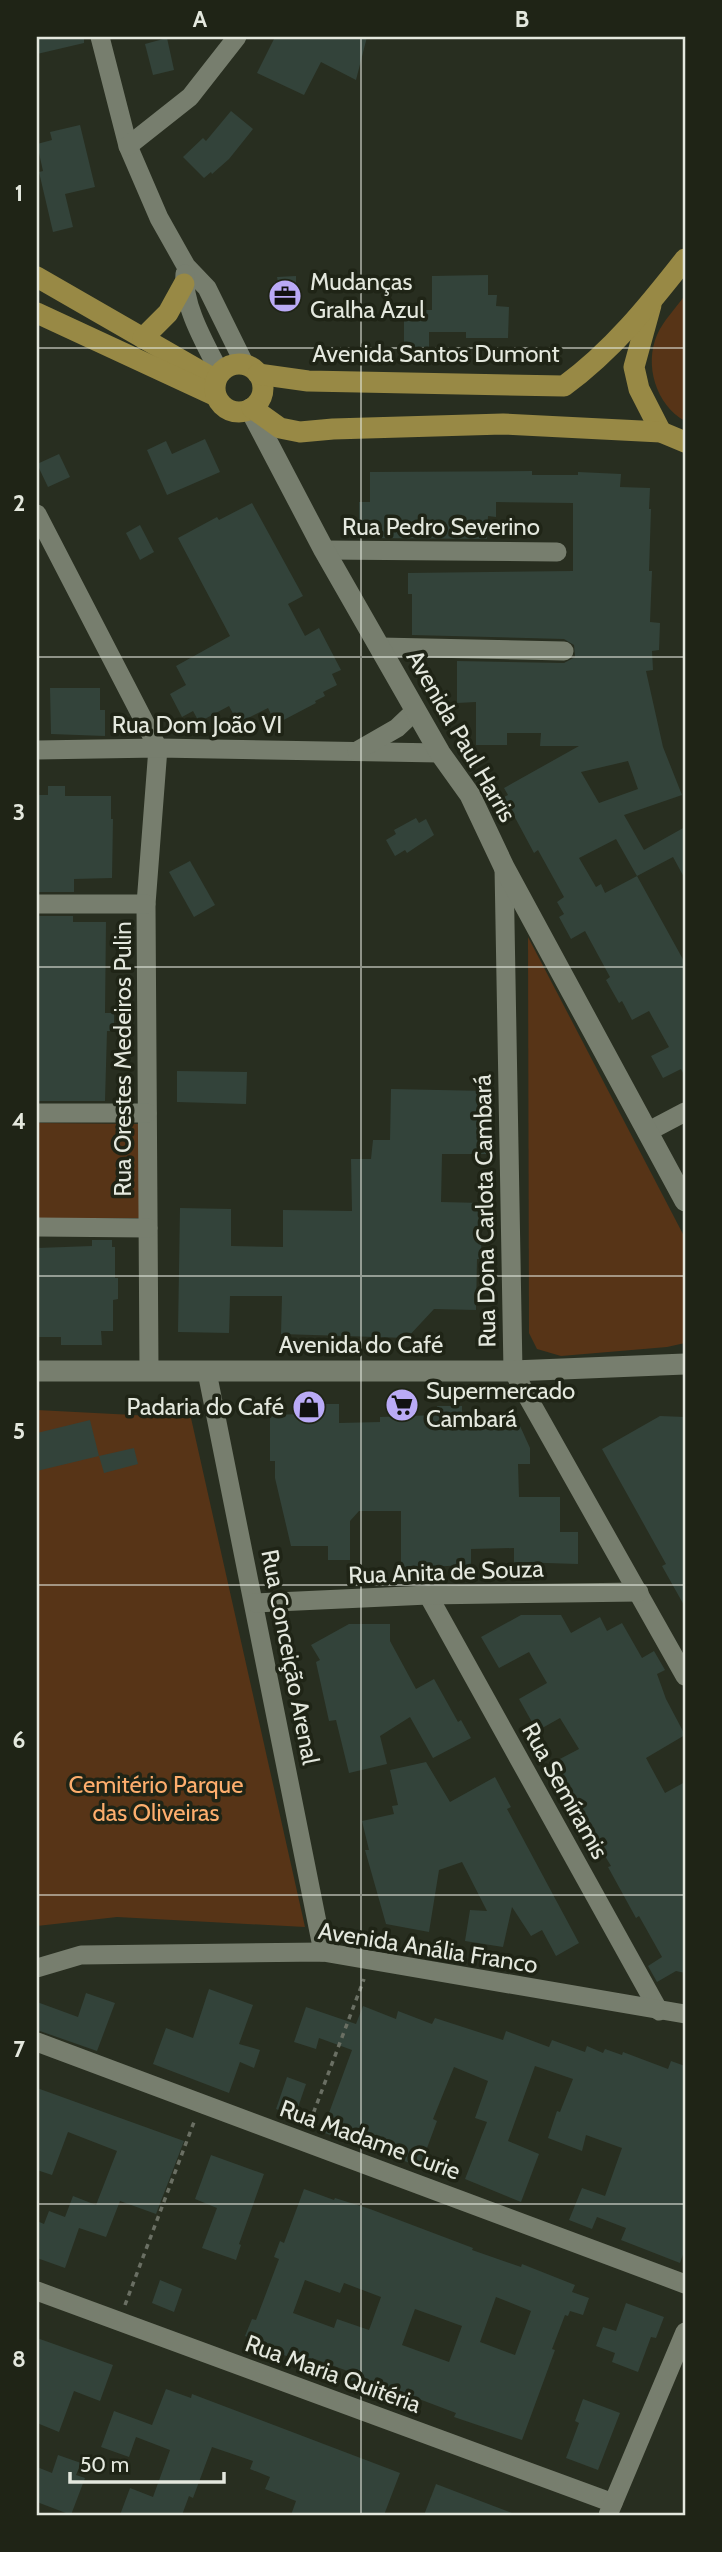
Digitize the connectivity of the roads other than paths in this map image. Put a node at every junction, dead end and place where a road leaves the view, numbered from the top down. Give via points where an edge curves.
1 (100, 37) edge
2 (237, 37) edge
3 (128, 146) junction
4 (685, 259) edge
5 (185, 275) junction
6 (37, 276) edge
7 (653, 299) junction
8 (37, 313) edge
9 (143, 338) junction
10 (251, 370) junction
11 (217, 383) junction
12 (504, 385) junction
13 (251, 409) junction
14 (503, 424) junction
15 (661, 432) junction
16 (685, 442) edge
17 (37, 514) edge
18 (324, 550) junction
19 (557, 552) dead end
20 (380, 647) junction
21 (564, 651) dead end
22 (416, 710) junction
23 (158, 748) junction
24 (37, 750) edge
25 (357, 751) junction
26 (440, 752) junction
27 (504, 867) junction
28 (37, 904) edge
29 (146, 904) junction
30 (685, 1112) edge
31 (37, 1113) edge
32 (147, 1113) junction
33 (647, 1132) junction
34 (685, 1201) edge
35 (37, 1227) edge
36 (148, 1228) junction
37 (685, 1364) edge
38 (149, 1370) junction
39 (37, 1371) edge
40 (513, 1371) junction
41 (206, 1372) junction
42 (639, 1592) junction
43 (428, 1595) junction
44 (255, 1603) junction
45 (685, 1676) edge
46 (323, 1952) junction
47 (37, 1968) edge
48 (659, 2011) junction
49 (685, 2014) edge
50 (37, 2042) edge
51 (685, 2284) edge
52 (37, 2291) edge
53 (685, 2332) edge
54 (611, 2509) edge

1 - 3 street
2 - 3 street via 190,97
3 - 5 street
4 - 7 main road, Avenida Santos Dumont
5 - 9 main road via 168,313
5 - 10 street via 207,288
5 - 11 street
6 - 9 main road
7 - 12 main road, Avenida Santos Dumont via 593,365 564,386
7 - 15 main road via 634,366 639,389
8 - 11 main road
9 - 11 main road
10 - 11 main road via 236,365
10 - 12 main road, Avenida Santos Dumont via 308,381
10 - 13 main road via 263,388
11 - 13 main road via 226,409
12 - 14 main road
13 - 14 main road via 280,428 300,432
13 - 18 street, Avenida Paul Harris
14 - 15 main road
15 - 16 main road
17 - 23 street
18 - 19 street, Rua Pedro Severino
18 - 20 street, Avenida Paul Harris
20 - 21 street
20 - 22 street, Avenida Paul Harris
22 - 25 street via 397,728
22 - 26 street, Avenida Paul Harris
23 - 24 street, Rua Dom João VI
23 - 25 street, Rua Dom João VI
23 - 29 street, Rua Orestes Medeiros Pulin
25 - 26 street, Rua Dom João VI
26 - 27 street, Avenida Paul Harris via 470,795
27 - 33 street, Avenida Paul Harris
27 - 40 street, Rua Dona Carlota Cambará
28 - 29 street
29 - 32 street, Rua Orestes Medeiros Pulin
30 - 33 street
31 - 32 street
32 - 36 street, Rua Orestes Medeiros Pulin
33 - 34 street, Avenida Paul Harris
35 - 36 street
36 - 38 street, Rua Orestes Medeiros Pulin
37 - 40 street, Avenida do Café
38 - 39 street, Avenida do Café
38 - 41 street, Avenida do Café
40 - 41 street, Avenida do Café
40 - 42 street, Rua Dona Carlota Cambará
41 - 44 street, Rua Conceição Arenal
42 - 43 street, Rua Anita de Souza
42 - 45 street, Rua Dona Carlota Cambará
43 - 44 street, Rua Anita de Souza
43 - 48 street, Rua Semíramis
44 - 46 street, Rua Conceição Arenal
46 - 47 street, Avenida Anália Franco via 81,1955
46 - 48 street, Avenida Anália Franco
48 - 49 street, Avenida Anália Franco
50 - 51 street, Rua Madame Curie
52 - 54 street, Rua Maria Quitéria
53 - 54 street

